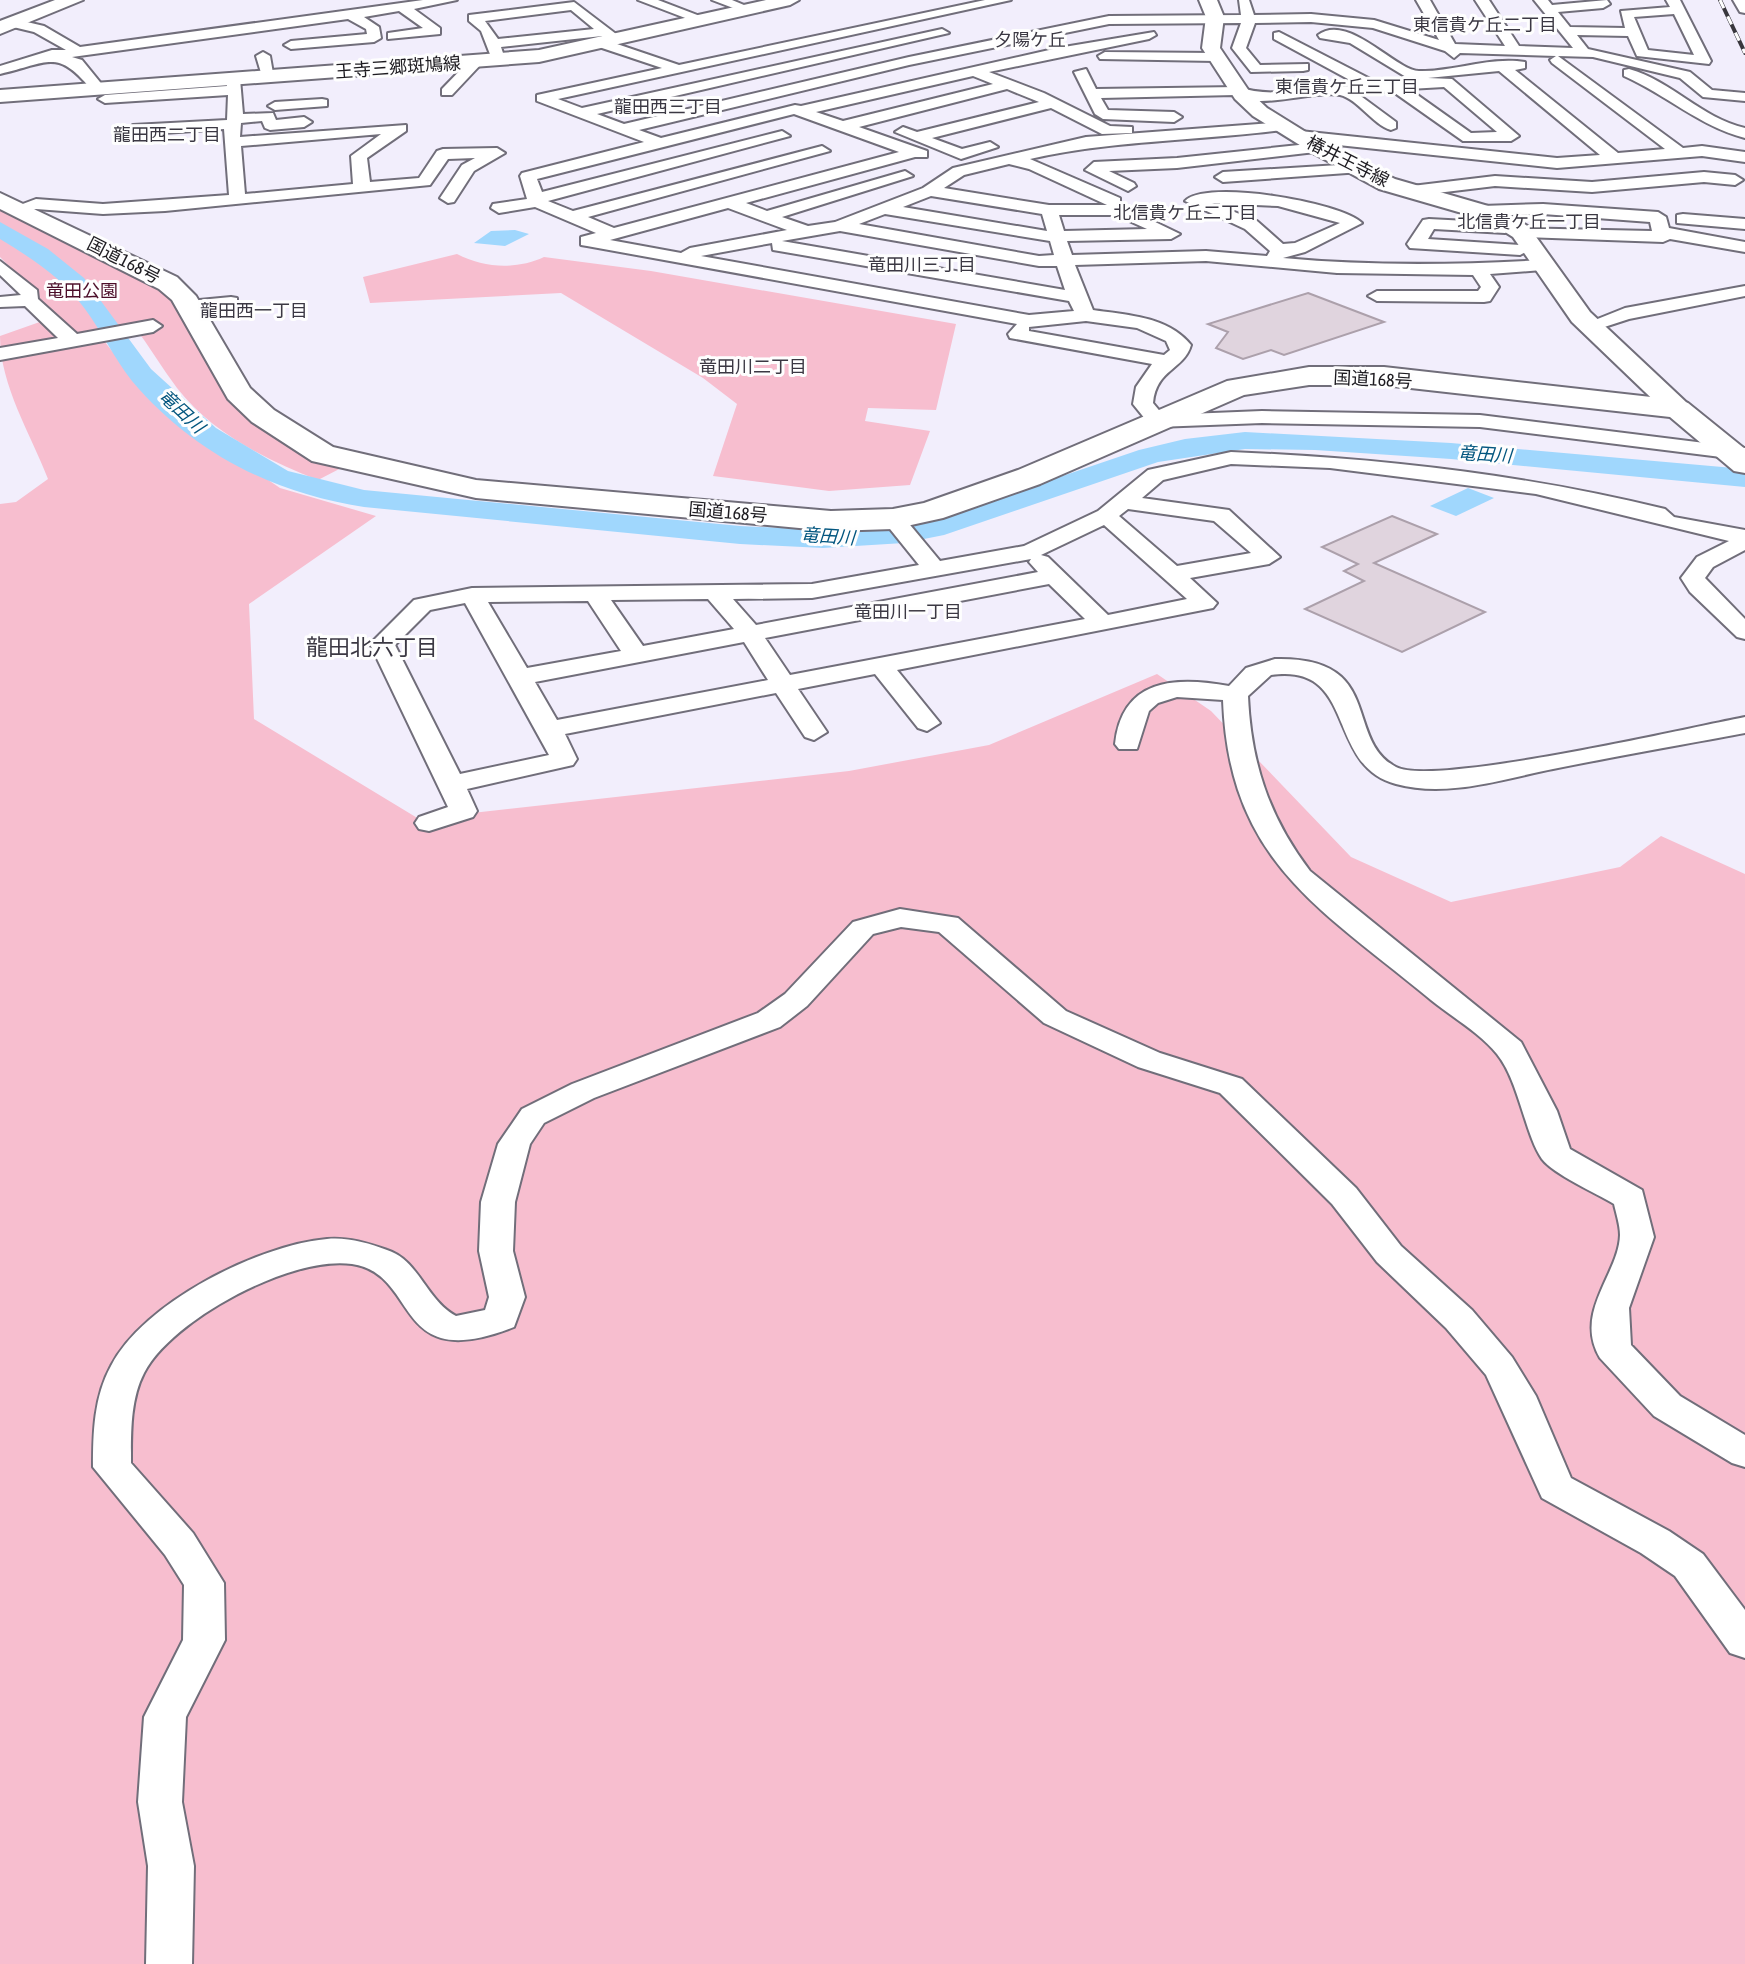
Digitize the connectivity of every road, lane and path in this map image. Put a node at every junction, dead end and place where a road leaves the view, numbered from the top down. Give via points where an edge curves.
1 (73, 0) edge
2 (450, 0) edge
3 (645, 0) edge
4 (719, 0) edge
5 (1004, 0) edge
6 (1243, 0) edge
7 (1303, 0) edge
8 (1423, 0) edge
9 (1482, 0) edge
10 (1600, 0) edge
11 (1740, 0) edge
12 (784, 1) edge
13 (430, 2) edge
14 (570, 3) edge
15 (1544, 5) edge
16 (1675, 5) edge
17 (294, 6) dead end
18 (497, 6) edge
19 (901, 6) dead end
20 (403, 8) junction
21 (1085, 9) dead end
22 (1745, 9) edge
23 (749, 10) junction
24 (349, 14) junction
25 (928, 14) junction
26 (1212, 14) edge
27 (1249, 17) junction
28 (1311, 18) junction
29 (317, 19) junction
30 (589, 19) junction
31 (706, 21) junction
32 (636, 23) dead end
33 (7, 26) edge
34 (247, 29) junction
35 (487, 29) junction
36 (971, 29) junction
37 (1565, 31) junction
38 (1633, 32) junction
39 (1261, 35) junction
40 (393, 36) dead end
41 (1013, 39) junction
42 (291, 45) dead end
43 (666, 48) dead end
44 (13, 50) dead end
45 (1515, 50) junction
46 (78, 51) junction
47 (495, 51) junction
48 (607, 52) junction
49 (1058, 52) junction
50 (362, 53) dead end
51 (636, 54) junction
52 (55, 55) junction
53 (1455, 55) junction
54 (1579, 55) junction
55 (1422, 58) dead end
56 (1557, 60) junction
57 (477, 61) junction
58 (1303, 67) dead end
59 (674, 68) junction
60 (1504, 68) junction
61 (0, 70) edge
62 (973, 71) junction
63 (325, 72) junction
64 (1349, 73) junction
65 (1087, 74) dead end
66 (1414, 75) junction
67 (1685, 75) junction
68 (269, 76) junction
69 (1226, 78) junction
70 (1745, 81) edge
71 (714, 82) junction
72 (1009, 83) junction
73 (233, 84) junction
74 (1395, 86) junction
75 (1374, 87) junction
76 (1344, 90) junction
77 (447, 92) dead end
78 (1152, 93) junction
79 (1091, 94) junction
80 (102, 95) junction
81 (0, 96) edge
82 (757, 96) junction
83 (1292, 96) junction
84 (1745, 97) edge
85 (322, 103) dead end
86 (1054, 103) junction
87 (797, 110) junction
88 (1316, 112) dead end
89 (581, 113) junction
90 (236, 117) junction
91 (1166, 117) junction
92 (871, 120) junction
93 (318, 121) dead end
94 (745, 122) junction
95 (1089, 122) junction
96 (1361, 122) dead end
97 (1391, 125) junction
98 (843, 126) junction
99 (623, 129) junction
100 (1061, 129) dead end
101 (133, 130) dead end
102 (1745, 133) edge
103 (782, 136) junction
104 (1300, 136) junction
105 (1018, 140) dead end
106 (232, 142) junction
107 (660, 143) junction
108 (916, 145) junction
109 (1398, 146) junction
110 (822, 151) junction
111 (1449, 151) junction
112 (1679, 152) junction
113 (612, 155) junction
114 (1745, 157) edge
115 (1615, 159) junction
116 (1010, 160) junction
117 (864, 166) junction
118 (952, 168) junction
119 (646, 170) junction
120 (1740, 173) edge
121 (1059, 176) junction
122 (1354, 179) junction
123 (1034, 182) dead end
124 (1142, 183) junction
125 (1462, 184) junction
126 (1634, 184) junction
127 (686, 186) junction
128 (1013, 188) dead end
129 (357, 190) junction
130 (929, 191) junction
131 (1412, 191) junction
132 (1094, 192) junction
133 (1654, 195) junction
134 (237, 198) junction
135 (448, 198) dead end
136 (1439, 198) junction
137 (536, 200) junction
138 (997, 201) junction
139 (729, 202) junction
140 (7, 205) edge
141 (499, 208) dead end
142 (884, 209) junction
143 (1049, 210) junction
144 (1119, 210) junction
145 (1482, 211) junction
146 (574, 216) junction
147 (767, 216) junction
148 (1658, 217) junction
149 (1429, 224) junction
150 (1745, 224) edge
151 (839, 226) junction
152 (810, 233) junction
153 (613, 234) junction
154 (1171, 234) junction
155 (1055, 237) junction
156 (756, 242) junction
157 (1698, 243) dead end
158 (1529, 244) junction
159 (946, 245) junction
160 (1745, 247) edge
161 (1664, 249) dead end
162 (1206, 256) junction
163 (1275, 256) junction
164 (687, 259) junction
165 (1064, 263) junction
166 (0, 266) edge
167 (908, 268) junction
168 (1478, 269) junction
169 (1701, 278) dead end
170 (872, 291) junction
171 (1743, 292) edge
172 (1377, 296) dead end
173 (1076, 297) junction
174 (29, 300) junction
175 (0, 302) edge
176 (231, 302) dead end
177 (189, 307) junction
178 (1086, 315) junction
179 (1029, 321) junction
180 (153, 326) dead end
181 (1589, 326) junction
182 (81, 338) junction
183 (0, 354) edge
184 (1166, 361) junction
185 (1678, 409) junction
186 (1157, 421) junction
187 (1740, 457) edge
188 (1116, 509) junction
189 (895, 524) junction
190 (1745, 539) edge
191 (1030, 552) junction
192 (928, 563) junction
193 (1172, 574) junction
194 (1055, 576) junction
195 (713, 591) junction
196 (594, 593) junction
197 (472, 595) junction
198 (1103, 623) junction
199 (1745, 632) edge
200 (750, 633) junction
201 (636, 654) junction
202 (881, 665) junction
203 (520, 677) junction
204 (786, 683) junction
205 (1235, 695) junction
206 (927, 723) dead end
207 (1745, 725) edge
208 (550, 729) junction
209 (814, 732) dead end
210 (1128, 744) dead end
211 (452, 784) junction
212 (429, 823) dead end
213 (1745, 1453) edge
214 (1745, 1641) edge
215 (169, 1964) edge

1 - 33 highway
2 - 13 street
3 - 31 street
4 - 23 street
5 - 25 street
6 - 27 street
7 - 28 street
8 - 53 street
9 - 45 street
10 - 15 street via 1603,4
11 - 22 street
12 - 23 main road, 王寺三郷斑鳩線
13 - 20 street
14 - 18 street
14 - 30 street
15 - 37 street
16 - 38 street via 1626,14
16 - 38 street via 1704,61 1642,53
17 - 29 street
18 - 35 street via 474,18
19 - 25 street
20 - 24 street
20 - 40 street via 435,31
21 - 26 street
23 - 31 main road, 王寺三郷斑鳩線
24 - 29 street
24 - 42 street via 372,27 374,38
25 - 36 street
25 - 59 street
26 - 27 street
26 - 39 street
26 - 41 street via 1109,20
26 - 49 street
26 - 69 main road via 1210,42
27 - 28 street
27 - 39 street
28 - 53 street via 1371,18
29 - 34 street
30 - 35 street
30 - 48 street
31 - 48 main road, 王寺三郷斑鳩線
32 - 48 street
33 - 46 street via 39,29
34 - 46 street
34 - 68 street
35 - 47 street
36 - 41 street
36 - 71 street
37 - 38 street
37 - 54 street
39 - 58 street via 1239,48 1256,69
39 - 64 street
39 - 66 street via 1354,39
41 - 49 street
41 - 82 street
43 - 51 street
44 - 52 street
45 - 53 street
45 - 54 street
46 - 52 street
47 - 48 main road, 王寺三郷斑鳩線
47 - 57 main road, 王寺三郷斑鳩線
48 - 51 street
48 - 59 street
48 - 89 street via 542,98
49 - 62 street
49 - 69 street
50 - 63 street via 323,59
51 - 59 street
52 - 61 street
52 - 80 street via 77,63
53 - 55 street
54 - 56 street
54 - 67 street
54 - 102 street via 1642,77 1715,127
56 - 60 street
56 - 112 street
57 - 63 main road, 王寺三郷斑鳩線
57 - 77 street
59 - 71 street
60 - 66 street
60 - 115 street
62 - 72 street
62 - 87 street
63 - 68 main road, 王寺三郷斑鳩線
64 - 66 street
64 - 75 street
65 - 79 street
66 - 74 street
66 - 74 street via 1447,82 1511,136 1468,138
67 - 70 street
67 - 84 street via 1708,94
68 - 73 main road, 王寺三郷斑鳩線
69 - 78 street via 1211,95
69 - 83 street
69 - 104 main road, 椿井王寺線
71 - 82 street
71 - 89 street
72 - 86 street
72 - 92 street
73 - 80 main road, 王寺三郷斑鳩線
73 - 90 street
74 - 75 street
75 - 76 street
76 - 83 street
76 - 97 street
78 - 79 street
78 - 91 street
79 - 91 street via 1103,114
80 - 81 main road, 王寺三郷斑鳩線
82 - 87 street
82 - 99 street
83 - 88 street
85 - 90 street
86 - 95 street
86 - 108 street
87 - 94 street
87 - 98 street
89 - 99 street
90 - 93 street via 268,116 270,125
90 - 101 street
90 - 106 street
91 - 95 street via 1186,117 1194,126 1107,131
92 - 98 street
92 - 108 street
94 - 103 street
94 - 107 street
95 - 100 street
96 - 97 street
97 - 111 street via 1418,129
98 - 108 street
99 - 107 street
103 - 110 street
103 - 119 street
104 - 109 street
104 - 116 street via 1086,142
104 - 122 main road, 椿井王寺線
104 - 124 street via 1177,163 1093,170
105 - 108 street via 961,154
106 - 129 street via 295,144 401,128 359,156 363,181
106 - 134 street
107 - 113 street
108 - 117 street
108 - 118 street
109 - 111 street
109 - 125 street via 1398,151
110 - 117 street
110 - 127 street
111 - 115 street via 1557,163
112 - 114 street
112 - 115 street
113 - 119 street
113 - 137 street via 528,176
116 - 118 street
116 - 121 street
117 - 139 street
118 - 130 street
118 - 147 street
119 - 127 street
119 - 137 street
120 - 126 street
120 - 133 street via 1737,191
121 - 123 street
121 - 132 street
122 - 124 street
122 - 131 main road, 椿井王寺線
124 - 132 street
125 - 126 street
125 - 131 street
126 - 133 street
127 - 139 street
127 - 146 street
128 - 138 street
129 - 134 street
129 - 135 street via 424,182 443,154 501,152 468,168
130 - 138 street
130 - 142 street
131 - 136 main road, 椿井王寺線
132 - 144 street via 1113,200
133 - 148 street
134 - 140 street via 124,208
136 - 145 main road, 椿井王寺線
136 - 149 street via 1402,204
137 - 141 street
137 - 146 street
138 - 143 street
139 - 147 street
139 - 153 street
140 - 177 highway, 国道168号 via 149,271
142 - 151 street
142 - 155 street
143 - 144 street
143 - 155 street
144 - 154 street
145 - 148 street via 1543,209
145 - 158 main road, 椿井王寺線
146 - 153 street
147 - 152 street
148 - 150 street
148 - 160 street via 1661,232
149 - 158 street
149 - 158 street via 1416,244
151 - 152 street
151 - 159 street
152 - 156 street
153 - 164 street via 587,241
154 - 155 street
154 - 162 street
155 - 165 street
156 - 164 street via 702,248
156 - 167 street
157 - 158 street via 1661,236
158 - 161 street
158 - 168 street
158 - 181 main road, 椿井王寺線
159 - 165 street
159 - 167 street
162 - 163 street
162 - 165 street
163 - 163 street via 1354,223 1314,208 1258,198 1193,201 1251,225
163 - 168 street via 1337,268
164 - 170 street
165 - 173 street
166 - 174 street via 31,294
167 - 170 street
167 - 173 street
168 - 172 street via 1490,287 1484,297
169 - 171 street
170 - 179 street
171 - 181 street
173 - 178 street
174 - 175 street
174 - 182 street
176 - 177 street
177 - 189 highway, 国道168号 via 238,393 263,416 323,454 476,489
178 - 179 street
178 - 184 street via 1162,329 1176,337 1179,353
179 - 184 street via 1017,334
180 - 182 street
181 - 185 main road, 椿井王寺線
182 - 183 street
184 - 186 street via 1148,378 1144,390 1143,404
185 - 186 highway, 国道168号 via 1384,376 1309,376 1237,387
185 - 187 highway
186 - 187 street via 1480,421
186 - 189 highway, 国道168号 via 1029,477
188 - 190 street via 1156,475 1231,458 1316,461 1536,488
188 - 191 street
188 - 193 street
188 - 193 street via 1221,515 1269,557
189 - 192 street
190 - 199 street via 1705,562 1693,578
191 - 192 street
191 - 194 street
192 - 195 street via 812,591
193 - 198 street via 1205,603
194 - 198 street
194 - 200 street
195 - 196 street
195 - 200 street
196 - 197 street
196 - 201 street
197 - 203 street
197 - 211 street via 422,605 382,644
198 - 202 street
200 - 201 street
200 - 204 street
201 - 203 street
202 - 204 street
202 - 206 street
203 - 208 street
204 - 208 street
204 - 209 street
205 - 207 street via 1263,669 1291,667 1323,675 1339,687 1376,768 1401,778 1470,777
205 - 210 street via 1192,689 1155,695 1131,719
205 - 213 street via 1241,769 1276,847 1300,877 1510,1049 1556,1155 1630,1198 1637,1237 1611,1308 1613,1349 1667,1406
208 - 211 street via 564,759
211 - 212 street via 463,811
214 - 215 street via 1689,1565 1556,1488 1499,1366 1459,1319 1389,1254 1344,1196 1231,1086 1149,1060 1055,1017 948,924 900,918 863,928 796,1000 769,1020 583,1091 533,1116 514,1144 498,1202 496,1251 507,1297 501,1318 474,1330 448,1329 422,1308 391,1265 349,1251 290,1258 210,1294 152,1338 129,1364 112,1405 112,1467 179,1544 204,1583 204,1640 165,1717 160,1802 171,1866

